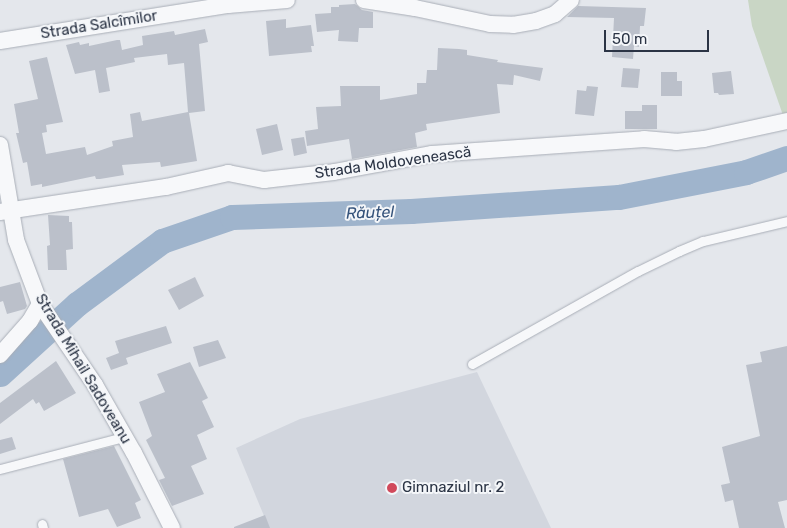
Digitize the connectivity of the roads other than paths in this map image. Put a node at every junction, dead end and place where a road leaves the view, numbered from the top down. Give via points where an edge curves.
1 (287, 0) edge
2 (364, 0) edge
3 (571, 0) edge
4 (0, 41) edge
5 (787, 121) edge
6 (0, 145) edge
7 (6, 211) edge
8 (787, 221) edge
9 (43, 306) junction
10 (0, 355) edge
11 (472, 364) dead end
12 (124, 437) junction
13 (0, 469) edge
14 (172, 528) edge

1 - 4 street, Strada Salcîmilor via 228,5
2 - 3 street via 490,24 513,25 554,14
5 - 7 street, Strada Moldovenească via 676,142 644,139 442,153 334,172 264,180 228,173 166,187
6 - 7 street, Strada Mihail Sadoveanu
7 - 9 street, Strada Mihail Sadoveanu
8 - 11 lane via 703,241 679,251 638,270
9 - 10 street
9 - 12 street, Strada Mihail Sadoveanu via 95,385
12 - 13 lane
12 - 14 street, Strada Mihail Sadoveanu

